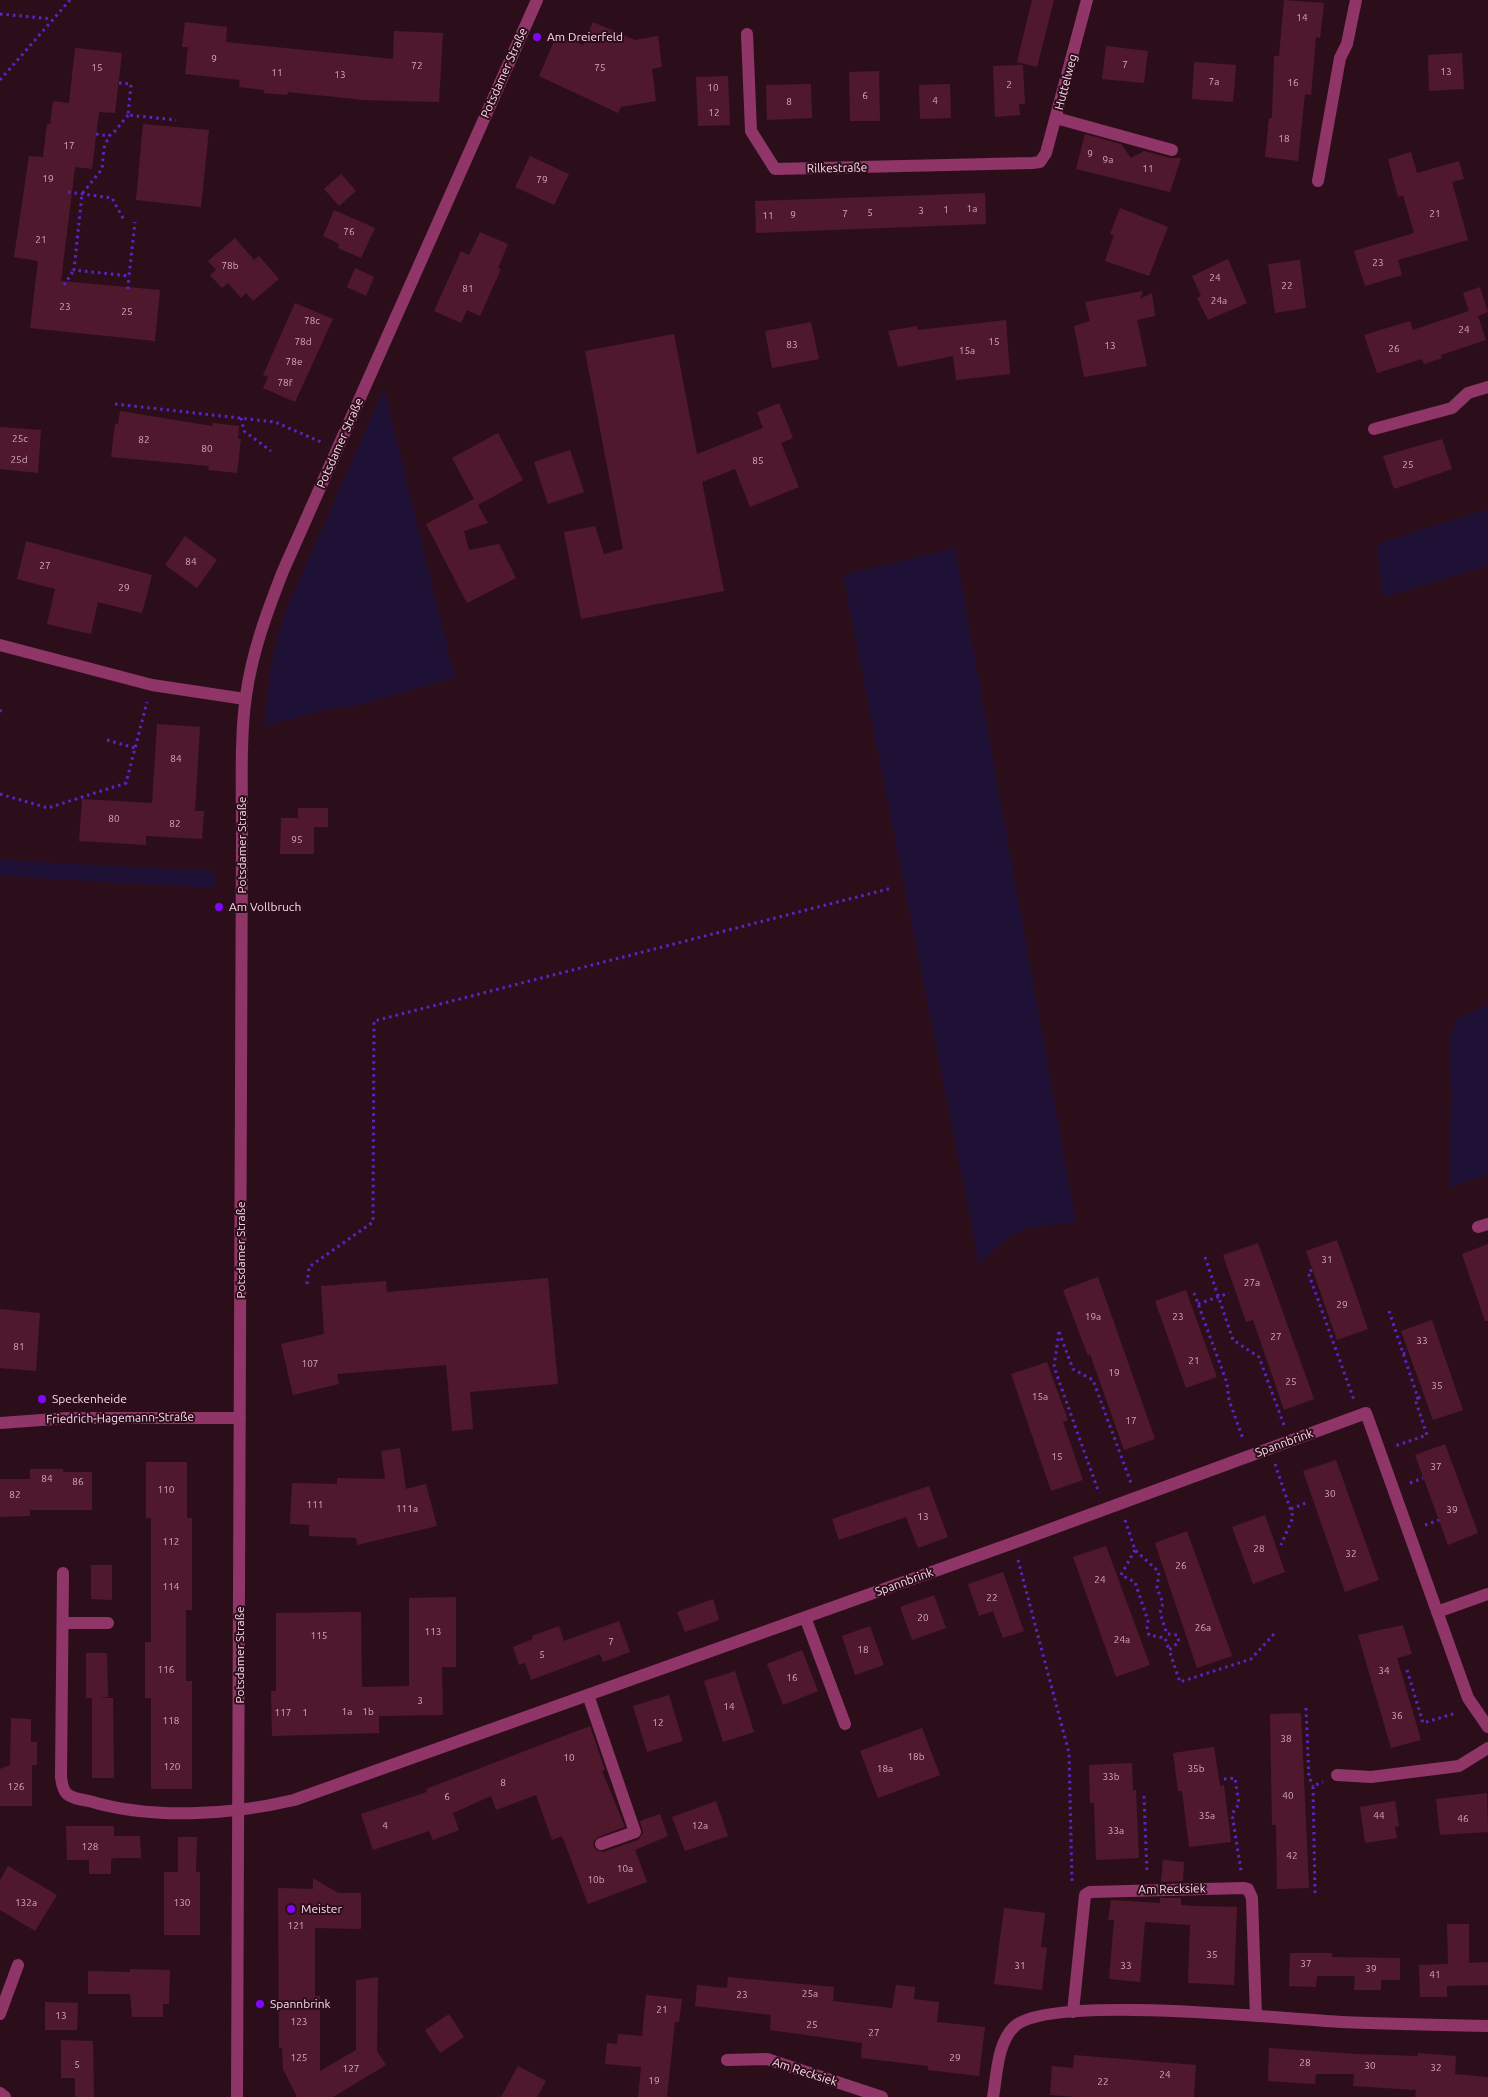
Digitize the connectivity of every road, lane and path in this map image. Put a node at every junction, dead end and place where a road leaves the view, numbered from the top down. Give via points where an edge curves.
1 (70, 0) edge
2 (536, 0) edge
3 (1087, 0) edge
4 (1356, 0) edge
5 (0, 14) edge
6 (53, 20) junction
7 (747, 34) dead end
8 (0, 80) edge
9 (119, 83) dead end
10 (128, 115) junction
11 (1056, 118) junction
12 (176, 120) dead end
13 (96, 134) dead end
14 (109, 136) junction
15 (1172, 150) dead end
16 (1040, 162) joint
17 (1318, 181) dead end
18 (68, 192) dead end
19 (82, 194) junction
20 (124, 220) dead end
21 (135, 222) dead end
22 (74, 270) junction
23 (130, 276) junction
24 (64, 285) dead end
25 (128, 289) dead end
26 (1488, 387) edge
27 (114, 404) dead end
28 (241, 418) junction
29 (1374, 429) dead end
30 (337, 449) junction
31 (272, 452) dead end
32 (0, 645) edge
33 (152, 685) junction
34 (246, 699) junction
35 (107, 740) dead end
36 (135, 748) junction
37 (0, 794) edge
38 (892, 888) dead end
39 (1205, 1257) dead end
40 (1312, 1270) dead end
41 (307, 1284) dead end
42 (1194, 1293) dead end
43 (1229, 1293) dead end
44 (1218, 1297) junction
45 (1198, 1304) junction
46 (1389, 1312) dead end
47 (1328, 1314) dead end
48 (1324, 1316) junction
49 (1408, 1352) dead end
50 (1403, 1354) junction
51 (1424, 1396) dead end
52 (1418, 1398) junction
53 (1359, 1416) junction
54 (240, 1418) junction
55 (0, 1423) edge
56 (1290, 1441) junction
57 (1270, 1448) junction
58 (1379, 1451) junction
59 (1249, 1456) junction
60 (1136, 1497) junction
61 (1308, 1502) dead end
62 (1120, 1503) junction
63 (1105, 1509) junction
64 (1291, 1509) junction
65 (1013, 1543) junction
66 (1280, 1545) dead end
67 (1135, 1550) junction
68 (63, 1573) dead end
69 (1488, 1594) edge
70 (1437, 1612) junction
71 (805, 1617) junction
72 (63, 1623) junction
73 (108, 1623) dead end
74 (1274, 1634) dead end
75 (1169, 1650) junction
76 (1407, 1670) dead end
77 (588, 1695) junction
78 (1306, 1708) dead end
79 (1474, 1708) junction
80 (845, 1724) dead end
81 (1488, 1727) edge
82 (1488, 1748) edge
83 (1337, 1775) joint
84 (1224, 1779) dead end
85 (1313, 1786) junction
86 (1144, 1796) dead end
87 (239, 1809) junction
88 (601, 1844) dead end
89 (1243, 1888) junction
90 (1147, 1890) junction
91 (1315, 1893) dead end
92 (1083, 1901) junction
93 (18, 1965) dead end
94 (1072, 2012) junction
95 (0, 2014) edge
96 (1256, 2016) junction
97 (1488, 2026) edge
98 (727, 2060) dead end
99 (0, 2093) edge
100 (5, 2097) edge
101 (237, 2097) edge
102 (882, 2097) edge
103 (993, 2097) edge

1 - 6 path
2 - 30 street, Potsdamer Straße
3 - 11 street, Huttelweg
4 - 17 street via 1347,44 1340,58
5 - 6 path
6 - 8 path
7 - 16 street, Rilkestraße via 751,131 775,169
9 - 10 path via 131,84
10 - 12 path
10 - 14 path
11 - 15 street
11 - 16 street, Huttelweg via 1046,153
13 - 14 path
14 - 19 path via 102,169
18 - 19 path
19 - 20 path via 112,198
19 - 22 path
21 - 23 path
22 - 23 path
22 - 24 path
23 - 25 path
26 - 29 street via 1468,393 1452,408
27 - 28 path
28 - 30 path via 275,422
28 - 31 path via 244,431
30 - 34 street, Potsdamer Straße via 267,610
32 - 33 street
33 - 34 street
33 - 36 path
34 - 54 street, Potsdamer Straße via 242,830
35 - 36 path
36 - 37 path via 126,783 48,808
38 - 41 path via 374,1021 373,1222 309,1267
39 - 44 path
40 - 48 path via 1308,1272
42 - 45 path
43 - 44 path
44 - 45 path
44 - 56 path via 1233,1340 1259,1356
45 - 59 path
46 - 50 path
47 - 48 path
48 - 53 path
49 - 50 path
50 - 52 path
51 - 52 path
52 - 58 path via 1415,1399 1427,1435
53 - 56 street, Spannbrink
53 - 58 street via 1366,1413
54 - 55 street, Friedrich-Hagemann-Straße via 69,1418
54 - 87 street, Potsdamer Straße
56 - 57 street, Spannbrink
57 - 59 street, Spannbrink
57 - 64 path
58 - 70 street
59 - 60 street, Spannbrink
60 - 62 street, Spannbrink
60 - 63 path via 1093,1380 1073,1369 1059,1332 1054,1367
61 - 64 path
62 - 63 street, Spannbrink
62 - 67 path
63 - 65 street, Spannbrink
64 - 66 path via 1293,1517
65 - 71 street, Spannbrink
65 - 92 path via 1069,1752 1071,1882
67 - 75 path via 1158,1572 1160,1613 1168,1634 1176,1635 1179,1642
67 - 75 path via 1121,1575 1135,1582 1148,1620 1149,1636 1165,1638
68 - 72 street
69 - 70 street
70 - 79 street
71 - 77 street, Spannbrink
71 - 80 street
72 - 73 street
72 - 87 street via 61,1777 63,1789 69,1796 140,1811
74 - 75 path via 1251,1659 1180,1682
76 - 79 path via 1422,1723
77 - 87 street, Spannbrink via 294,1800
77 - 88 street via 635,1832
78 - 85 path via 1309,1777
79 - 81 street
82 - 83 street via 1459,1766 1371,1777
83 - 85 path
84 - 89 path via 1235,1778 1239,1804 1232,1814
85 - 91 path
86 - 90 path
87 - 101 street, Potsdamer Straße
89 - 90 street, Am Recksiek
89 - 96 street via 1252,1898
90 - 92 street, Am Recksiek via 1090,1892
92 - 94 street
93 - 95 street
94 - 96 street via 1180,2011
94 - 103 street via 1028,2019 1015,2025 1002,2046
96 - 97 street
98 - 102 street, Am Recksiek via 767,2060
99 - 100 street

